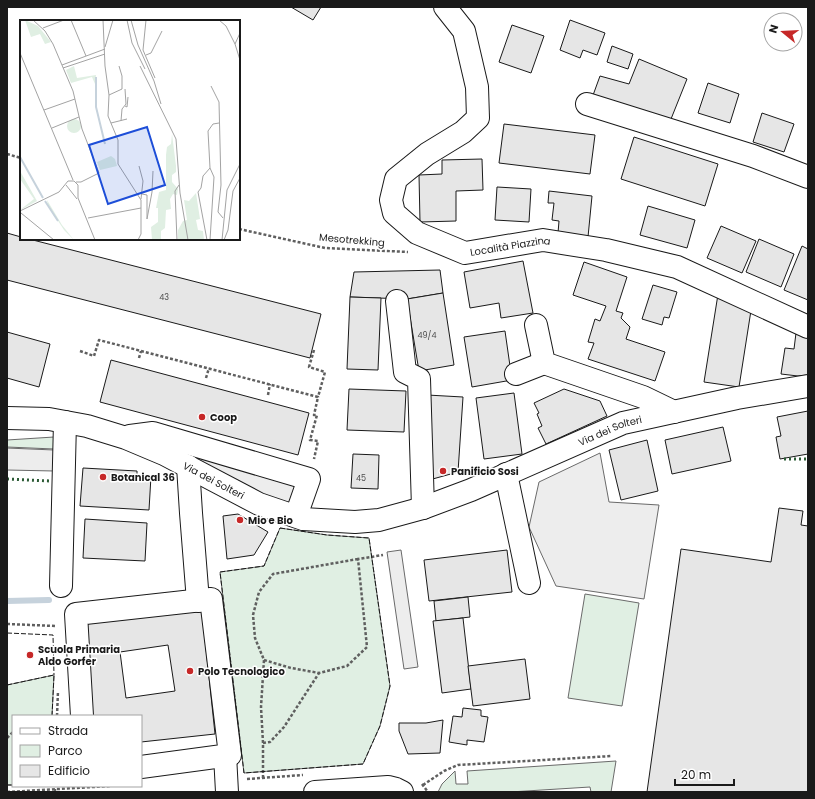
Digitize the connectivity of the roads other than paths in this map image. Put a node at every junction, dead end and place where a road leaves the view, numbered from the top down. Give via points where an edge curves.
1 (445, 7) edge
2 (587, 104) dead end
3 (808, 177) edge
4 (397, 301) dead end
5 (536, 326) dead end
6 (808, 327) edge
7 (544, 363) junction
8 (516, 374) dead end
9 (808, 386) edge
10 (674, 412) junction
11 (7, 418) edge
12 (65, 422) junction
13 (123, 437) junction
14 (188, 466) junction
15 (506, 474) junction
16 (423, 508) junction
17 (296, 516) junction
18 (529, 583) dead end
19 (61, 586) dead end
20 (198, 601) junction
21 (82, 715) edge
22 (225, 756) junction
23 (142, 767) edge
24 (312, 783) edge
25 (227, 786) edge
26 (409, 786) edge

1 - 6 street, Località Piazzina via 464,31 477,87 478,118 463,132 427,154 396,179 391,200 394,213 417,233 464,253 543,240 606,250 677,267
2 - 3 street via 753,156
4 - 16 street via 405,372 419,379
5 - 7 street
7 - 8 street
7 - 10 street via 643,397
9 - 10 street, Via dei Solteri
10 - 15 street, Via dei Solteri via 623,423
11 - 12 street, Via dei Solteri
12 - 13 street, Via dei Solteri
12 - 19 street
13 - 14 street, Via dei Solteri
13 - 17 street via 153,433 309,478
14 - 17 street, Via dei Solteri via 259,504
14 - 20 street
15 - 16 street, Via dei Solteri
15 - 18 street
16 - 17 street, Via dei Solteri via 379,520 355,522 304,519
20 - 21 street via 76,614
20 - 22 street via 211,599 230,755
22 - 23 street
22 - 25 street
24 - 26 street via 396,789

